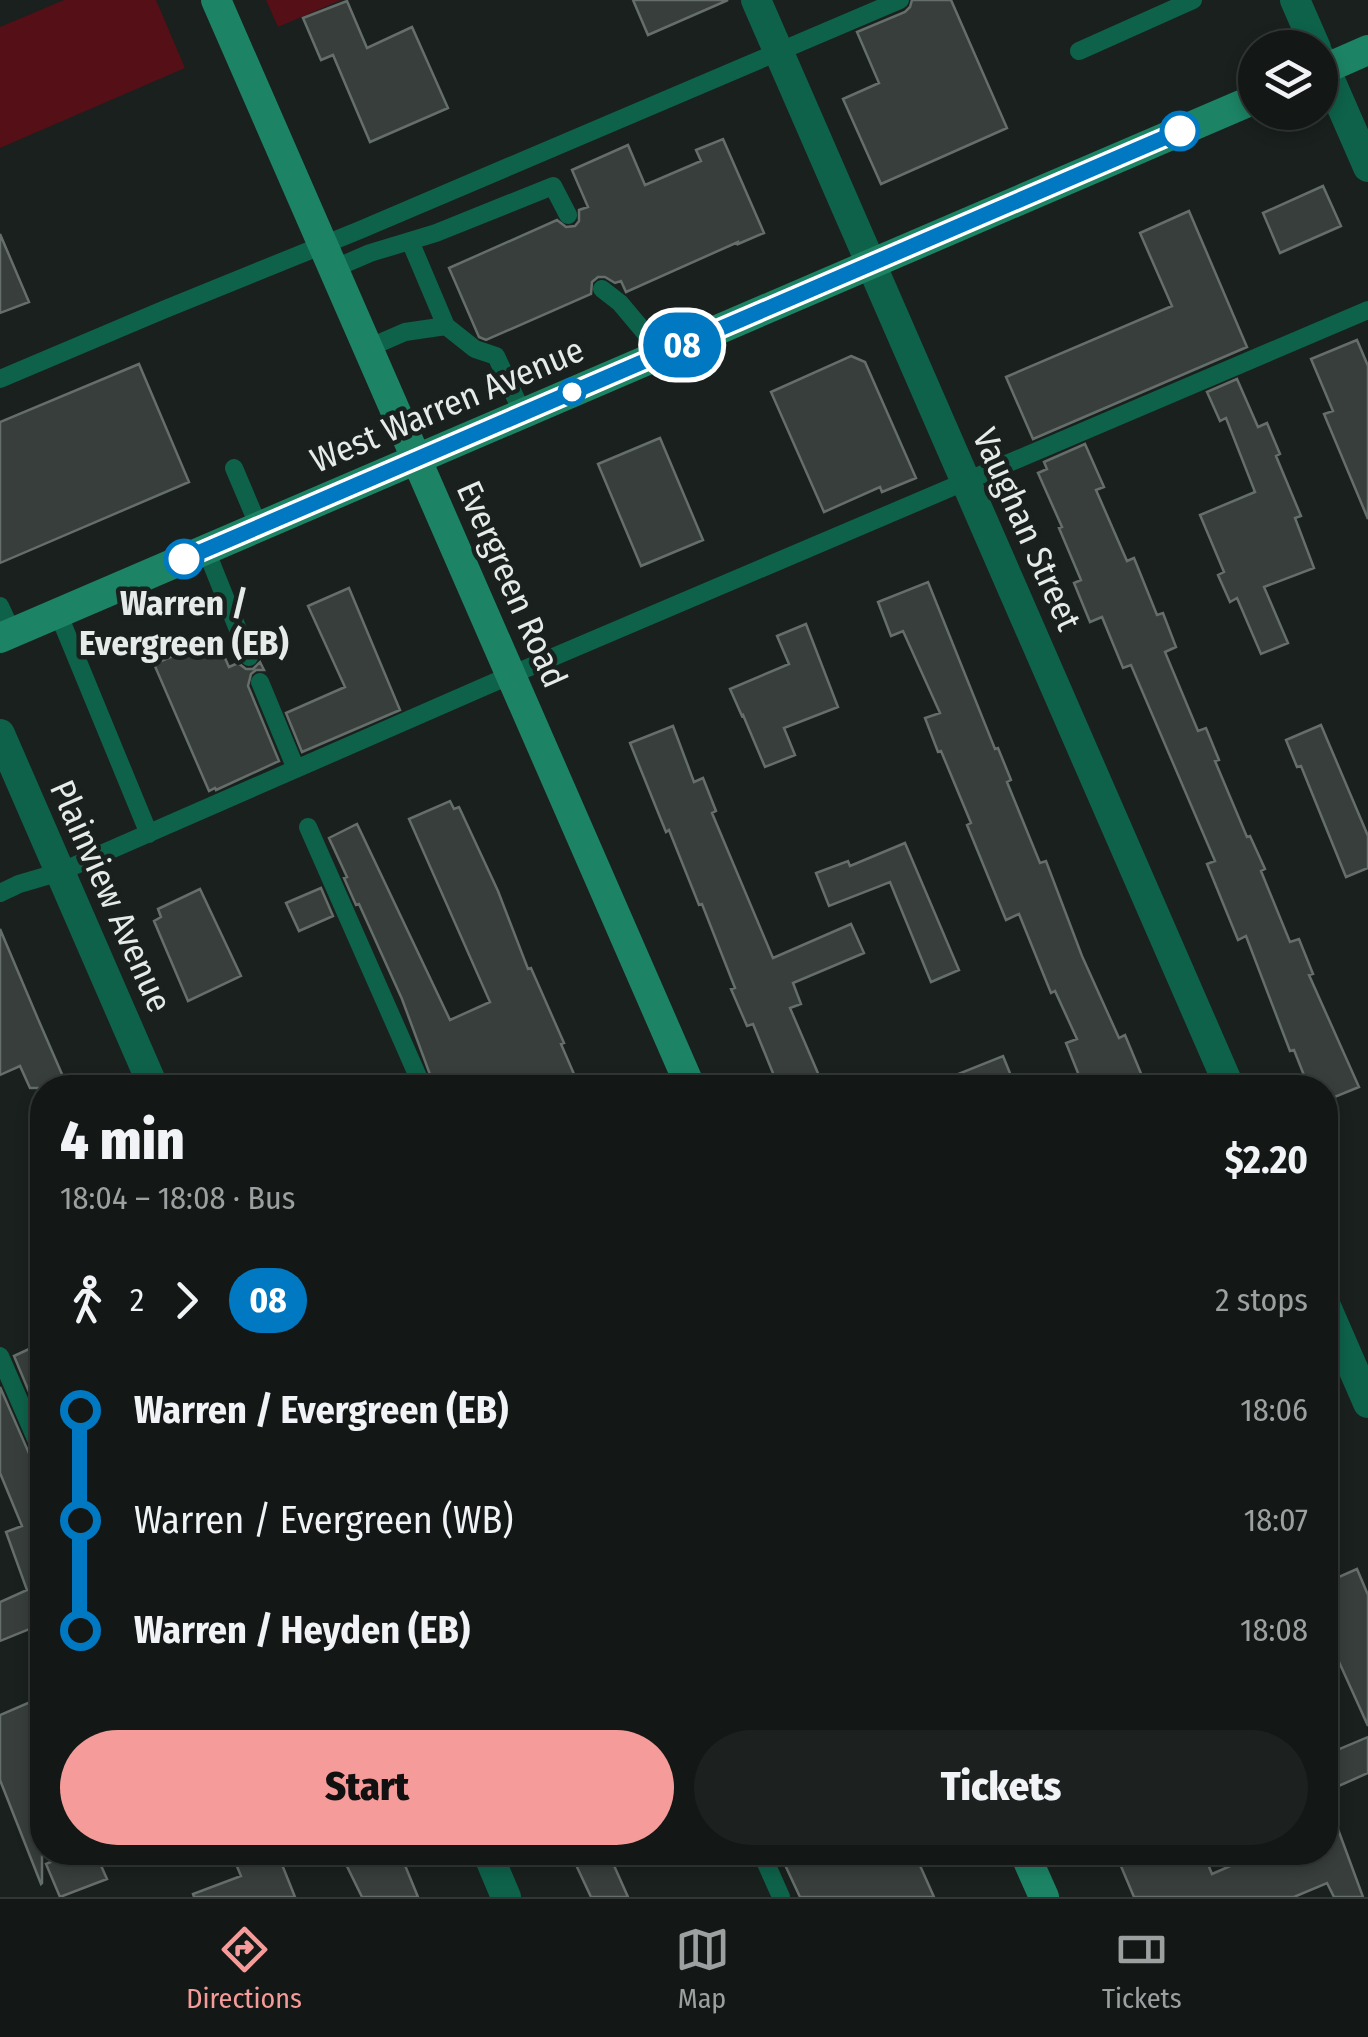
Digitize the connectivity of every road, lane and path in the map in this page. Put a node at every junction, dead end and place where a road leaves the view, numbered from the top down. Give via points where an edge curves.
1 (216, 0) edge
2 (756, 0) edge
3 (900, 0) edge
4 (1192, 0) edge
5 (1295, 0) edge
6 (1307, 30) edge
7 (1368, 50) edge
8 (1079, 51) dead end
9 (779, 52) junction
10 (1338, 57) edge
11 (1338, 100) edge
12 (1238, 106) edge
13 (1368, 166) edge
14 (568, 215) dead end
15 (410, 240) junction
16 (329, 257) junction
17 (871, 263) junction
18 (602, 288) dead end
19 (1368, 310) edge
20 (446, 326) junction
21 (368, 348) junction
22 (662, 353) junction
23 (0, 380) edge
24 (523, 414) junction
25 (417, 459) junction
26 (234, 468) dead end
27 (965, 480) junction
28 (259, 527) junction
29 (206, 550) junction
30 (58, 613) junction
31 (4, 625) edge
32 (250, 658) dead end
33 (511, 674) junction
34 (260, 682) dead end
35 (0, 734) edge
36 (296, 769) junction
37 (308, 827) dead end
38 (149, 834) junction
39 (60, 872) junction
40 (0, 892) edge
41 (148, 1075) edge
42 (417, 1075) edge
43 (685, 1075) edge
44 (1224, 1075) edge
45 (1338, 1334) edge
46 (0, 1356) edge
47 (1368, 1402) edge
48 (30, 1425) edge
49 (492, 1865) edge
50 (766, 1865) edge
51 (1030, 1865) edge
52 (506, 1897) edge
53 (780, 1897) edge
54 (1044, 1897) edge

1 - 16 main road, Evergreen Road
2 - 9 street, Vaughan Street
3 - 9 lane
4 - 8 lane
5 - 6 street
7 - 10 main road
9 - 16 lane
9 - 17 street, Vaughan Street
11 - 13 street
12 - 17 main road, West Warren Avenue
14 - 15 lane via 553,186
15 - 16 lane
15 - 20 lane
16 - 21 main road, Evergreen Road
16 - 23 lane via 163,310
17 - 22 main road, West Warren Avenue
17 - 27 street, Vaughan Street
18 - 22 lane
19 - 27 lane
20 - 21 lane via 405,332
20 - 24 lane via 475,350 496,356
21 - 25 main road, Evergreen Road
22 - 24 main road, West Warren Avenue
24 - 25 main road, West Warren Avenue
25 - 28 main road, West Warren Avenue
25 - 33 main road, Evergreen Road
26 - 28 lane
27 - 33 lane
27 - 44 street, Vaughan Street
28 - 29 main road, West Warren Avenue
29 - 30 main road, West Warren Avenue
29 - 32 lane
30 - 31 main road, West Warren Avenue
30 - 38 lane
33 - 36 lane
33 - 43 main road, Evergreen Road
34 - 36 lane
35 - 39 street, Plainview Avenue
36 - 38 lane
37 - 42 lane
38 - 39 lane
39 - 40 lane
39 - 41 street, Plainview Avenue
45 - 47 street
46 - 48 lane
49 - 52 street
50 - 53 lane
51 - 54 main road

